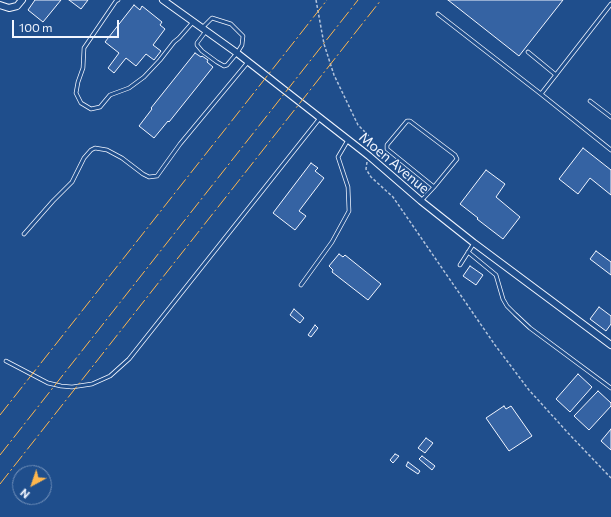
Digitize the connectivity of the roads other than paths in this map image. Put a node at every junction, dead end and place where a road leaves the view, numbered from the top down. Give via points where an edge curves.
1 (22, 0) edge
2 (118, 0) edge
3 (162, 0) edge
4 (0, 4) edge
5 (611, 4) edge
6 (438, 14) dead end
7 (193, 22) junction
8 (204, 30) junction
9 (528, 52) dead end
10 (237, 54) junction
11 (248, 62) junction
12 (556, 74) junction
13 (541, 94) junction
14 (590, 101) dead end
15 (611, 116) edge
16 (320, 118) junction
17 (348, 140) junction
18 (611, 150) edge
19 (434, 187) junction
20 (420, 201) junction
21 (24, 234) dead end
22 (474, 243) junction
23 (468, 252) junction
24 (460, 264) dead end
25 (301, 285) dead end
26 (611, 344) edge
27 (6, 361) dead end
28 (611, 388) edge

1 - 4 street via 17,6 9,8
2 - 7 lane via 84,48 83,68 76,93 81,103 91,109 100,107 110,95 129,88 144,78
3 - 7 street, Moen Avenue
5 - 12 lane
6 - 13 lane
7 - 8 street, Moen Avenue
8 - 10 street, Moen Avenue
8 - 10 lane via 197,45 216,62 227,65
8 - 10 lane via 212,18 231,24 244,36
9 - 12 lane
10 - 11 street, Moen Avenue
11 - 16 street, Moen Avenue
11 - 21 lane via 157,176 143,174 122,158 107,150 95,148 84,158 72,182
12 - 13 lane
13 - 18 lane
14 - 15 lane
16 - 17 street, Moen Avenue
16 - 27 lane via 130,359 110,376 92,384 61,386 48,383
17 - 20 street, Moen Avenue
17 - 25 lane via 338,157 348,187 349,211 332,242
19 - 19 lane via 457,159 410,121 407,122 387,145 387,149
19 - 20 lane
20 - 22 street, Moen Avenue
22 - 23 lane
22 - 26 street, Moen Avenue
23 - 24 lane
23 - 28 lane via 496,275 503,299 515,314

